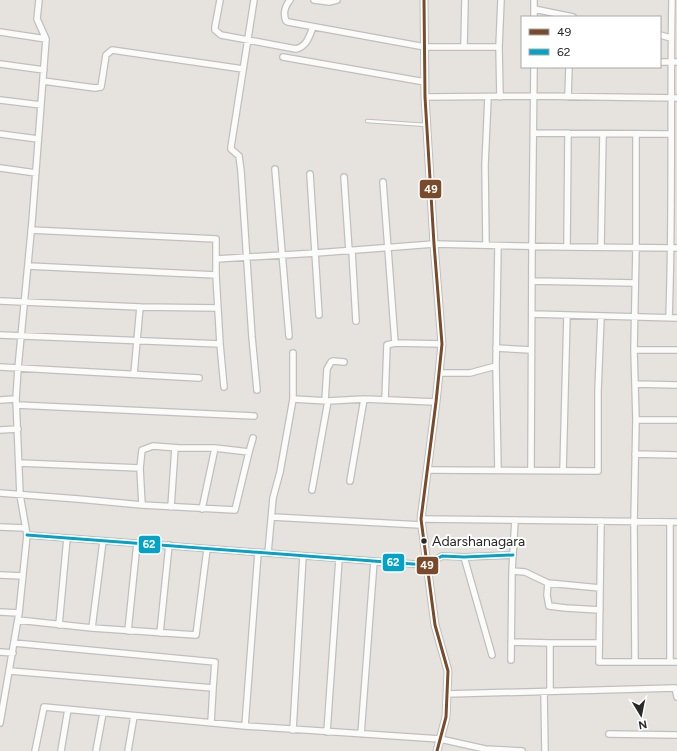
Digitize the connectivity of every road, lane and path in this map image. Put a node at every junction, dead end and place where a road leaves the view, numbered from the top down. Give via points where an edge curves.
1 (39, 0) edge
2 (220, 0) edge
3 (254, 0) edge
4 (290, 0) edge
5 (314, 0) edge
6 (337, 0) edge
7 (424, 0) edge
8 (465, 0) edge
9 (501, 0) edge
10 (534, 0) edge
11 (672, 0) edge
12 (534, 9) junction
13 (534, 16) edge
14 (566, 16) edge
15 (313, 27) junction
16 (0, 32) edge
17 (661, 36) edge
18 (671, 38) junction
19 (46, 39) junction
20 (247, 41) junction
21 (425, 47) junction
22 (464, 47) junction
23 (499, 47) junction
24 (283, 57) dead end
25 (661, 62) edge
26 (674, 62) edge
27 (0, 64) edge
28 (534, 68) edge
29 (569, 68) edge
30 (243, 69) junction
31 (44, 70) junction
32 (43, 81) junction
33 (425, 82) junction
34 (534, 96) junction
35 (425, 97) junction
36 (488, 97) junction
37 (500, 97) junction
38 (568, 97) junction
39 (674, 98) edge
40 (0, 100) edge
41 (41, 105) junction
42 (367, 121) dead end
43 (427, 125) junction
44 (534, 133) junction
45 (568, 133) junction
46 (0, 134) edge
47 (603, 134) junction
48 (670, 134) junction
49 (636, 135) junction
50 (38, 139) junction
51 (0, 168) edge
52 (276, 170) dead end
53 (36, 173) junction
54 (310, 174) dead end
55 (344, 177) dead end
56 (383, 182) dead end
57 (31, 230) junction
58 (434, 244) junction
59 (486, 246) junction
60 (498, 246) junction
61 (532, 246) junction
62 (566, 247) junction
63 (601, 247) junction
64 (389, 248) junction
65 (636, 248) junction
66 (674, 248) edge
67 (350, 251) junction
68 (316, 253) junction
69 (282, 256) junction
70 (247, 258) junction
71 (216, 259) junction
72 (28, 266) junction
73 (216, 275) junction
74 (532, 281) junction
75 (635, 282) junction
76 (0, 301) edge
77 (24, 301) junction
78 (140, 307) junction
79 (218, 308) junction
80 (532, 314) junction
81 (319, 315) dead end
82 (567, 315) junction
83 (601, 316) junction
84 (634, 317) junction
85 (669, 317) junction
86 (677, 318) edge
87 (356, 321) dead end
88 (0, 334) edge
89 (21, 335) junction
90 (288, 336) dead end
91 (138, 340) junction
92 (395, 343) junction
93 (220, 344) junction
94 (442, 344) junction
95 (496, 348) junction
96 (531, 350) junction
97 (634, 350) junction
98 (677, 350) edge
99 (293, 353) dead end
100 (344, 362) dead end
101 (496, 366) junction
102 (0, 367) edge
103 (18, 368) junction
104 (439, 373) junction
105 (134, 374) junction
106 (199, 378) dead end
107 (635, 384) junction
108 (677, 385) edge
109 (224, 387) dead end
110 (257, 390) dead end
111 (293, 399) junction
112 (364, 399) junction
113 (0, 400) edge
114 (385, 400) junction
115 (326, 401) junction
116 (16, 402) junction
117 (436, 402) junction
118 (254, 416) dead end
119 (636, 420) junction
120 (677, 420) edge
121 (18, 429) junction
122 (0, 430) edge
123 (253, 438) dead end
124 (175, 448) junction
125 (215, 448) junction
126 (249, 452) junction
127 (635, 454) junction
128 (677, 455) edge
129 (19, 463) junction
130 (140, 468) junction
131 (427, 470) junction
132 (498, 470) junction
133 (531, 471) junction
134 (563, 471) junction
135 (350, 481) dead end
136 (312, 490) dead end
137 (0, 493) edge
138 (20, 495) junction
139 (142, 506) junction
140 (170, 507) junction
141 (202, 509) junction
142 (272, 517) junction
143 (515, 520) junction
144 (601, 521) junction
145 (421, 522) junction
146 (634, 522) junction
147 (670, 522) junction
148 (677, 522) edge
149 (0, 526) edge
150 (26, 528) junction
151 (27, 535) junction
152 (67, 538) junction
153 (103, 541) junction
154 (137, 544) junction
155 (169, 545) junction
156 (207, 549) junction
157 (258, 553) junction
158 (268, 553) junction
159 (513, 555) junction
160 (303, 556) junction
161 (464, 557) junction
162 (339, 559) junction
163 (374, 561) junction
164 (426, 565) junction
165 (512, 571) junction
166 (0, 575) edge
167 (23, 576) junction
168 (548, 584) junction
169 (600, 588) junction
170 (600, 610) junction
171 (0, 612) edge
172 (20, 613) junction
173 (18, 620) junction
174 (59, 625) junction
175 (92, 628) junction
176 (128, 631) junction
177 (160, 633) junction
178 (511, 642) junction
179 (14, 643) junction
180 (599, 643) junction
181 (550, 644) junction
182 (0, 652) edge
183 (13, 653) junction
184 (492, 654) dead end
185 (511, 660) dead end
186 (635, 662) junction
187 (670, 662) junction
188 (677, 662) edge
189 (10, 671) junction
190 (213, 688) junction
191 (547, 692) junction
192 (447, 694) junction
193 (677, 697) edge
194 (68, 709) junction
195 (103, 713) junction
196 (134, 716) junction
197 (0, 723) edge
198 (211, 723) junction
199 (245, 726) junction
200 (292, 730) junction
201 (327, 732) junction
202 (361, 734) junction
203 (609, 734) dead end
204 (677, 735) edge
205 (440, 739) junction
206 (35, 751) edge
207 (60, 751) edge
208 (96, 751) edge
209 (128, 751) edge
210 (437, 751) edge
211 (522, 751) edge
212 (545, 751) edge

1 - 19 street via 37,19
2 - 20 street via 215,27 217,33
3 - 20 street
4 - 15 street via 286,6 286,21
5 - 6 street
7 - 21 street
8 - 22 street
9 - 23 street
10 - 12 street
11 - 18 street
12 - 13 street
12 - 14 street
15 - 20 street via 307,42 296,49
15 - 21 street
16 - 19 street
17 - 18 street
18 - 26 street
19 - 31 street
20 - 30 street
21 - 22 street
21 - 33 street
22 - 23 street
23 - 37 street
24 - 33 street
25 - 26 street
26 - 39 street
27 - 31 street
28 - 34 street
29 - 38 street
30 - 32 street via 112,50 106,55 101,87
30 - 70 street via 231,149 240,161
31 - 32 street
32 - 41 street
33 - 35 street
34 - 37 street
34 - 38 street
34 - 44 street
35 - 36 street
35 - 43 street
36 - 37 street
36 - 59 street via 485,165
38 - 39 street
39 - 48 street
40 - 41 street
41 - 50 street
42 - 43 lane
43 - 58 street
44 - 45 street
44 - 61 street
45 - 47 street
45 - 62 street
46 - 50 street
47 - 49 street
47 - 63 street
48 - 49 street
48 - 66 street
49 - 65 street
50 - 53 street
51 - 53 street
52 - 69 street
53 - 57 street
54 - 68 street
55 - 67 street
56 - 64 street
57 - 71 street via 216,240
57 - 72 street
58 - 59 street
58 - 64 street
58 - 94 street
59 - 60 street
60 - 61 street
60 - 95 street
61 - 62 street
61 - 74 street
62 - 63 street
63 - 65 street
64 - 67 street
64 - 92 street
65 - 66 street
65 - 75 street
66 - 85 street
67 - 68 street
67 - 87 street
68 - 69 street
68 - 81 street
69 - 70 street
69 - 90 street
70 - 71 street
70 - 110 street
71 - 73 street
72 - 73 street
72 - 77 street
73 - 79 street
74 - 75 street
74 - 80 street
75 - 84 street
76 - 77 street
77 - 78 street
77 - 89 street
78 - 79 street
78 - 91 street
79 - 93 street
80 - 82 street
80 - 96 street
82 - 83 street
82 - 134 street
83 - 84 street
83 - 134 street via 598,471
84 - 85 street
84 - 97 street
85 - 86 street
88 - 89 street
89 - 91 street
89 - 103 street
91 - 93 street
91 - 105 street
92 - 94 street
92 - 114 street via 387,345 386,350
93 - 109 street
94 - 104 street
95 - 96 street
95 - 101 street
96 - 133 street
97 - 98 street
97 - 107 street
99 - 111 street
100 - 115 street via 333,361 329,365
101 - 104 street via 470,373
101 - 132 street
102 - 103 street
103 - 105 street
103 - 116 street
104 - 117 street
105 - 106 street
107 - 108 street
107 - 119 street
111 - 115 street
111 - 142 street via 273,498
112 - 114 street
112 - 115 street
112 - 135 street
113 - 116 street
114 - 117 street
115 - 136 street
116 - 118 street
116 - 121 street
117 - 131 street
119 - 120 street
119 - 127 street
121 - 122 street
121 - 129 street
123 - 126 street
124 - 125 street
124 - 130 street via 153,446 142,450
124 - 140 street
125 - 126 street
125 - 141 street
126 - 141 street via 235,510
127 - 128 street
127 - 146 street
129 - 130 street
129 - 138 street
130 - 139 street
131 - 132 street
131 - 145 street
132 - 133 street
133 - 134 street
137 - 138 street
138 - 139 street
138 - 150 street
139 - 140 street
140 - 141 street
142 - 145 street
142 - 158 street
143 - 144 street
143 - 145 street
143 - 159 street
144 - 146 street
144 - 169 street
145 - 164 street
146 - 147 street
146 - 186 street
147 - 148 street
147 - 187 street
149 - 150 street
150 - 151 street
151 - 152 street
151 - 167 street
152 - 153 street
152 - 174 street
153 - 154 street
153 - 175 street
154 - 155 street
154 - 176 street
155 - 156 street
155 - 177 street
156 - 157 street
156 - 177 street via 196,635
157 - 158 street
157 - 199 street
158 - 160 street
159 - 161 street
159 - 165 street
160 - 162 street
160 - 200 street
161 - 164 street via 442,556
161 - 184 street
162 - 163 street
162 - 201 street
163 - 164 street
163 - 202 street
164 - 192 street via 435,625 448,671
165 - 168 street via 525,572
165 - 178 street
166 - 167 street
167 - 172 street
168 - 169 street
168 - 170 street via 549,606
169 - 170 street
170 - 180 street
171 - 172 street
172 - 173 street
173 - 174 street
173 - 179 street
174 - 175 street
175 - 176 street
176 - 177 street
178 - 181 street
178 - 185 street
179 - 183 street
179 - 190 street via 214,662
180 - 181 street
180 - 186 street via 599,662
181 - 191 street
182 - 183 street
183 - 189 street
186 - 187 street
187 - 188 street
189 - 190 street
189 - 197 street
190 - 198 street
191 - 192 street
191 - 193 street via 675,688
191 - 212 street
192 - 205 street via 446,717
194 - 195 street
194 - 206 street via 44,707
194 - 207 street
195 - 196 street
195 - 208 street
196 - 198 street
196 - 209 street
198 - 199 street
199 - 200 street
200 - 201 street
201 - 202 street
202 - 205 street
203 - 204 street
205 - 210 street
205 - 211 street via 485,749

